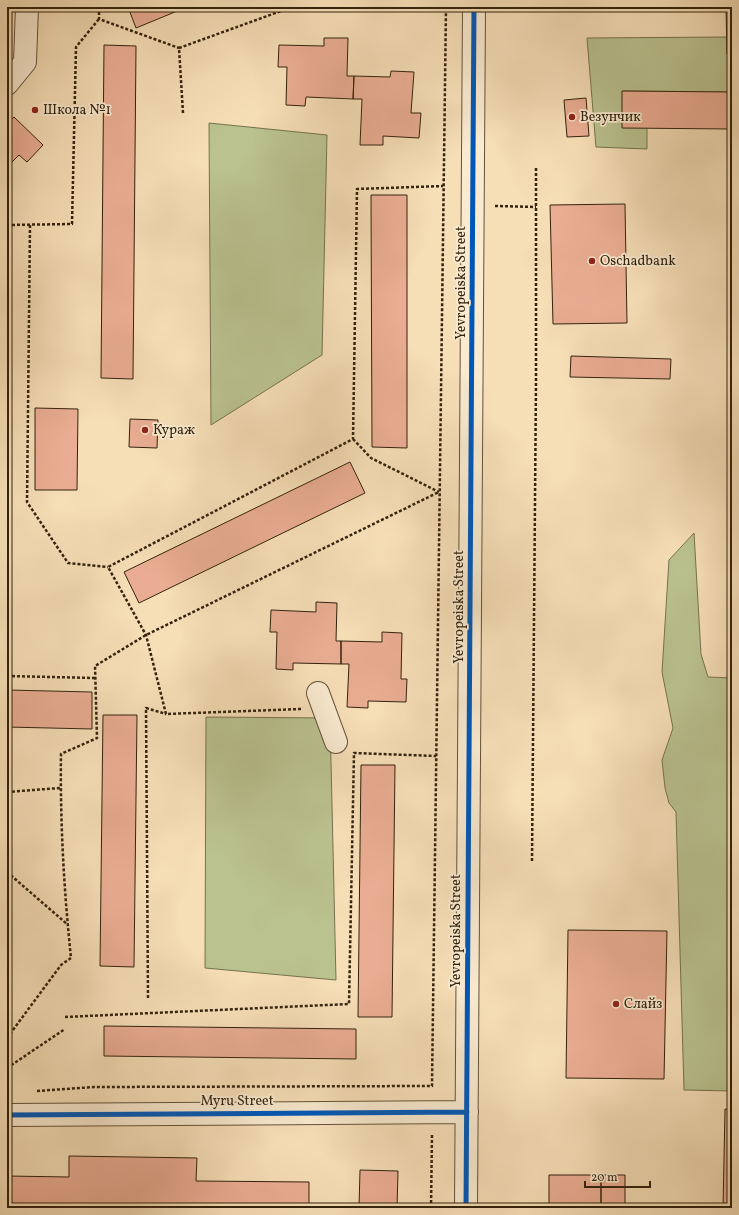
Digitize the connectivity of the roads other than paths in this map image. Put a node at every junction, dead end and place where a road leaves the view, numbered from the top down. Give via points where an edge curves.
1 (27, 7) edge
2 (474, 7) edge
3 (7, 84) edge
4 (321, 700) road end
5 (336, 742) dead end
6 (467, 1112) junction
7 (7, 1115) edge
8 (466, 1208) edge

1 - 3 street via 25,62
2 - 6 street, Yevropeiska Street
4 - 5 street
6 - 7 street, Myru Street
6 - 8 street, Yevropeiska Street

